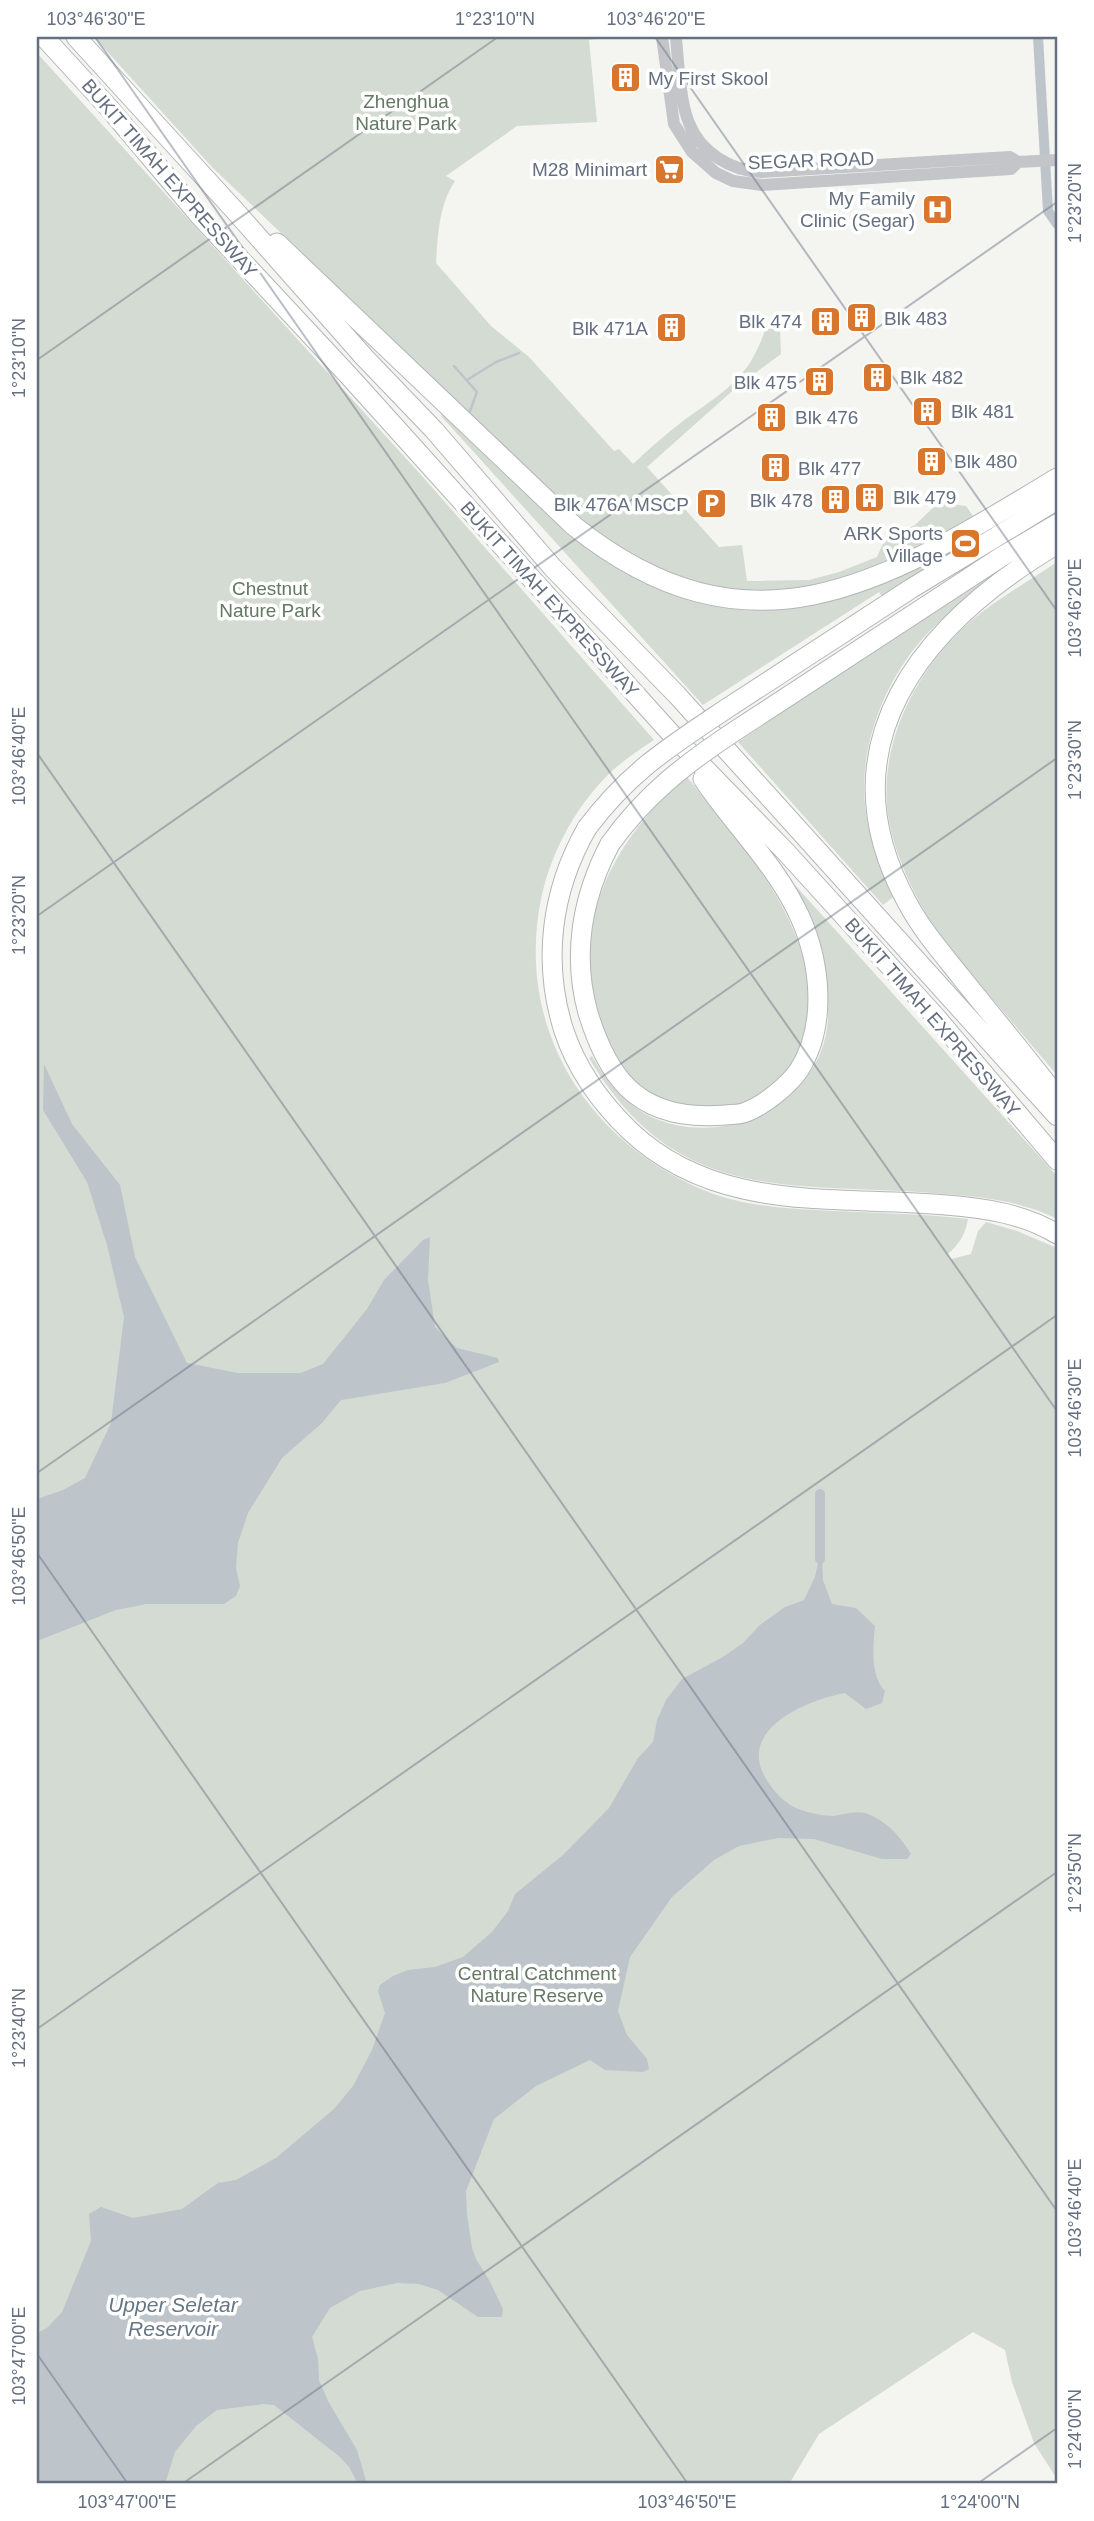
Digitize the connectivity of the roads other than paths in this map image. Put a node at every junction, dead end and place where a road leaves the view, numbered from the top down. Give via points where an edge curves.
1 (44, 37) edge
2 (76, 37) edge
3 (662, 37) edge
4 (676, 37) edge
5 (1054, 160) edge
6 (1017, 162) junction
7 (237, 213) junction
8 (1057, 478) edge
9 (1057, 500) edge
10 (1057, 524) edge
11 (1057, 544) edge
12 (675, 738) junction
13 (1057, 1097) edge
14 (1057, 1116) edge
15 (1057, 1160) edge
16 (1057, 1234) edge

1 - 12 highway, BUKIT TIMAH EXPRESSWAY via 199,215
2 - 7 highway, BUKIT TIMAH EXPRESSWAY
3 - 6 street, SEGAR ROAD via 674,124 698,158 733,181 762,185 1012,169
4 - 6 street, SEGAR ROAD via 688,121 695,136 715,156 739,169 761,172 1010,157
5 - 6 street, SEGAR ROAD
7 - 8 highway via 286,250 574,526 622,561 684,589 747,601 817,596 854,586 920,555
7 - 14 highway, BUKIT TIMAH EXPRESSWAY via 553,568 677,695
9 - 16 highway, bridge via 912,588 668,748 623,783 587,828 565,873 551,957 558,1012 569,1047 590,1086 637,1138 691,1173 729,1188 785,1197 986,1208 1041,1224
10 - 12 highway, bridge via 698,756 658,787 610,844 585,906 580,965 584,998 608,1061 628,1088 658,1108 691,1116 744,1113 770,1099 799,1071 816,1030 819,993 812,953 800,917 773,872 715,797
11 - 13 highway via 966,611 909,677 881,735 876,807 886,852 908,904
12 - 15 highway, BUKIT TIMAH EXPRESSWAY via 785,850

